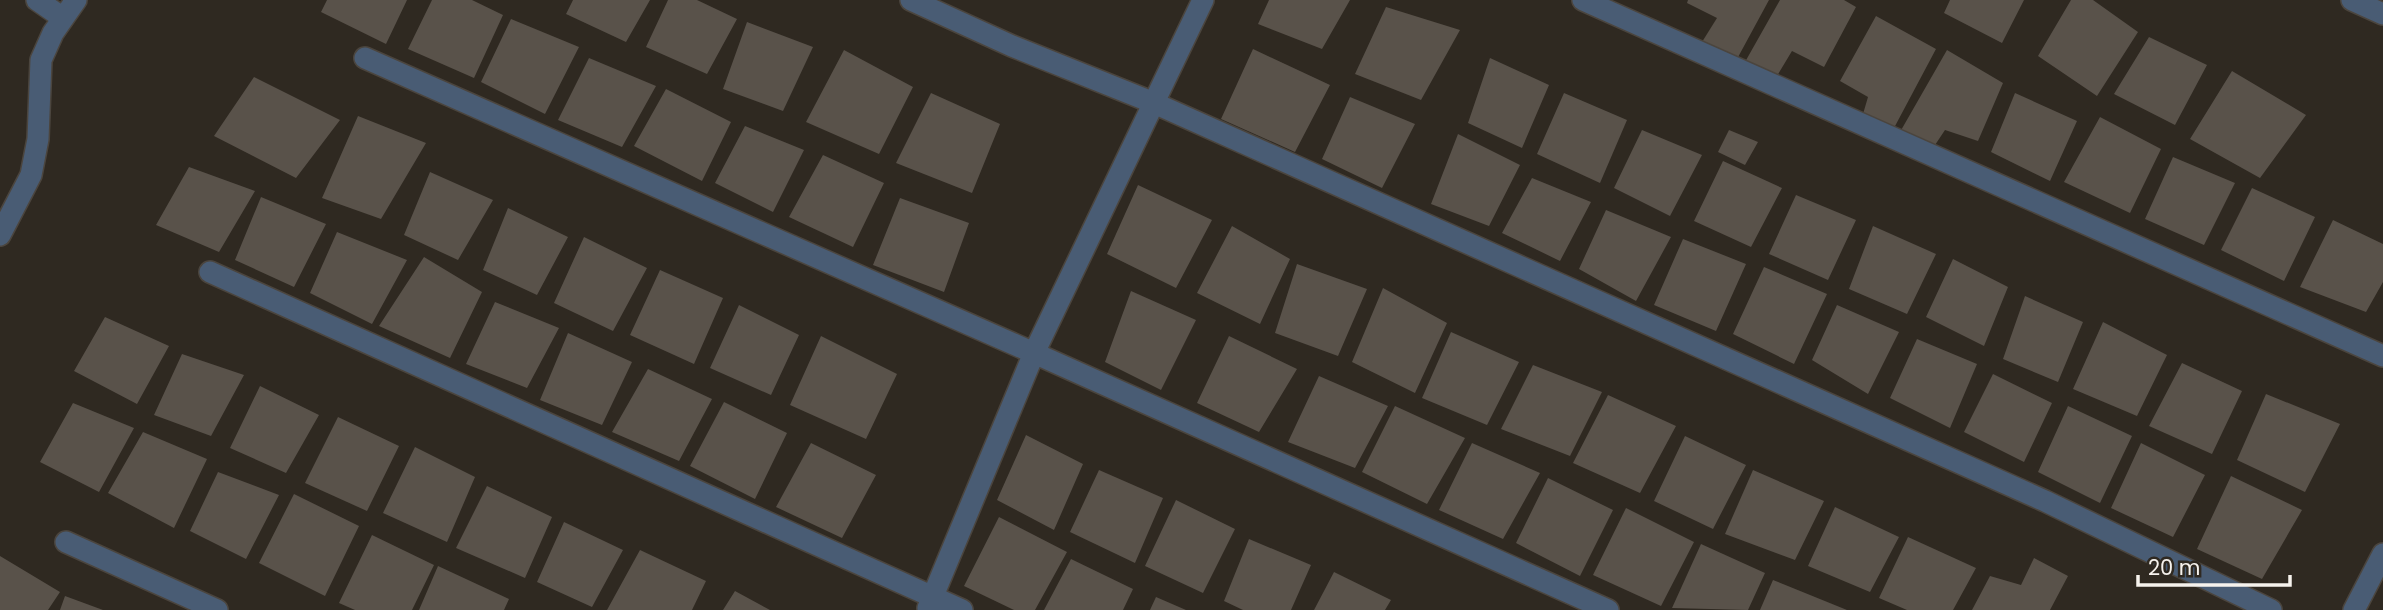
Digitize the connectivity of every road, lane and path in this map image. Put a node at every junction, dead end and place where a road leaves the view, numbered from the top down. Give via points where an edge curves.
1 (37, 0) edge
2 (76, 0) edge
3 (911, 0) edge
4 (1203, 0) edge
5 (1583, 0) edge
6 (2352, 0) edge
7 (2383, 14) edge
8 (63, 18) junction
9 (365, 58) dead end
10 (1154, 103) junction
11 (0, 235) edge
12 (209, 272) dead end
13 (1034, 353) junction
14 (2383, 356) edge
15 (66, 542) dead end
16 (2383, 554) edge
17 (930, 603) edge
18 (217, 610) edge
19 (962, 610) edge
20 (1608, 610) edge
21 (2271, 610) edge
22 (2354, 610) edge

1 - 8 street
2 - 8 street
3 - 10 street
4 - 10 street
5 - 14 street
6 - 7 street
8 - 11 street via 41,60 38,139 31,175
9 - 13 street
10 - 13 street
10 - 21 street via 2045,501
12 - 17 street
13 - 17 street
13 - 20 street
15 - 18 street
16 - 22 street
17 - 19 street

